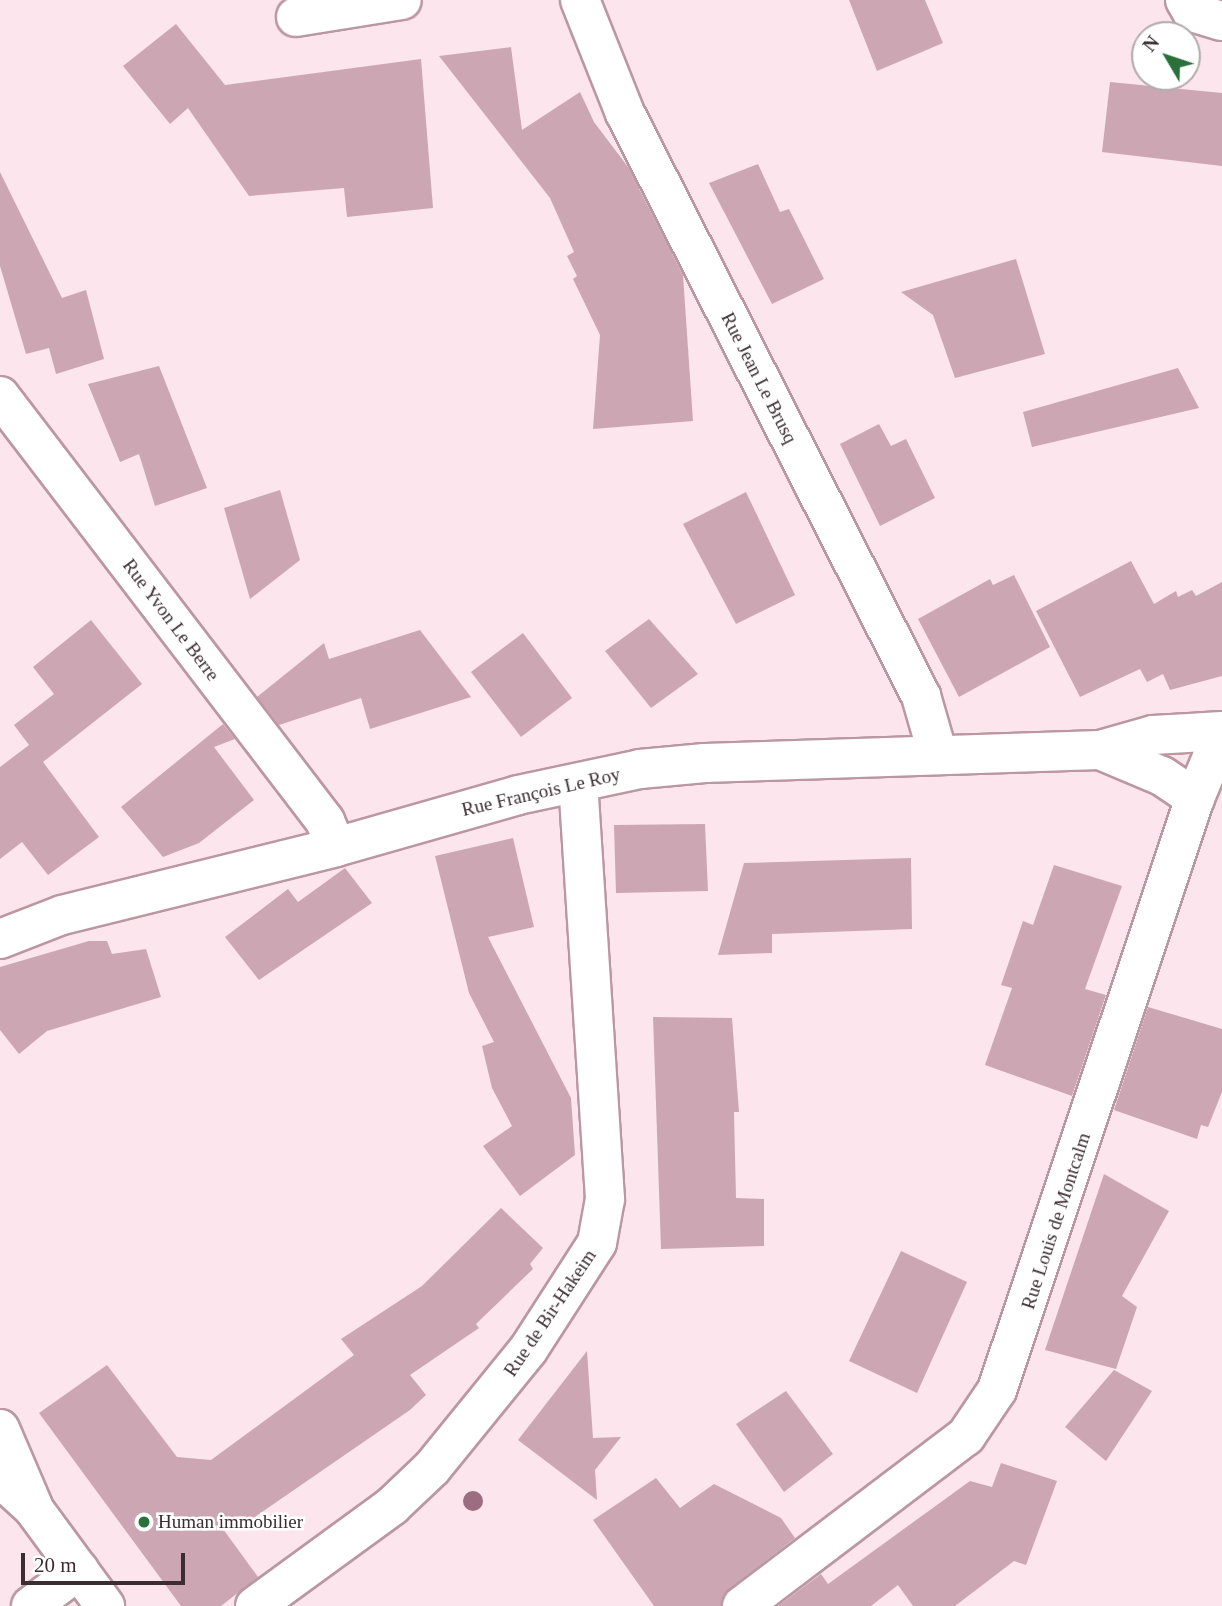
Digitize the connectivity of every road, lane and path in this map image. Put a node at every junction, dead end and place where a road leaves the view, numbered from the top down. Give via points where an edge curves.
1 (402, 0) edge
2 (580, 0) edge
3 (1185, 0) edge
4 (296, 17) dead end
5 (1222, 21) edge
6 (0, 396) edge
7 (1222, 732) edge
8 (1100, 750) junction
9 (938, 755) junction
10 (578, 783) junction
11 (1195, 798) junction
12 (337, 847) junction
13 (0, 939) edge
14 (0, 1429) edge
15 (0, 1478) edge
16 (33, 1508) junction
17 (79, 1570) junction
18 (31, 1606) edge
19 (105, 1606) edge
20 (255, 1606) edge
21 (742, 1606) edge

1 - 4 street
2 - 9 street, Rue Jean Le Brusq via 625,113 921,696
3 - 5 street via 1192,12
6 - 12 street, Rue Yvon Le Berre via 325,821
7 - 8 street, Rue François Le Roy via 1153,735
7 - 11 street, Rue Louis de Montcalm
8 - 9 street, Rue François Le Roy
8 - 11 street, Rue François Le Roy via 1153,771
9 - 10 street, Rue François Le Roy via 705,763
10 - 12 street, Rue François Le Roy via 442,815
10 - 20 street, Rue de Bir-Hakeim via 606,1199 597,1243 528,1350 432,1468 392,1506
11 - 21 street, Rue Louis de Montcalm via 997,1390 966,1436
12 - 13 street, Rue François Le Roy via 62,915
14 - 16 street
15 - 16 street
16 - 17 street
17 - 18 street
17 - 19 street

